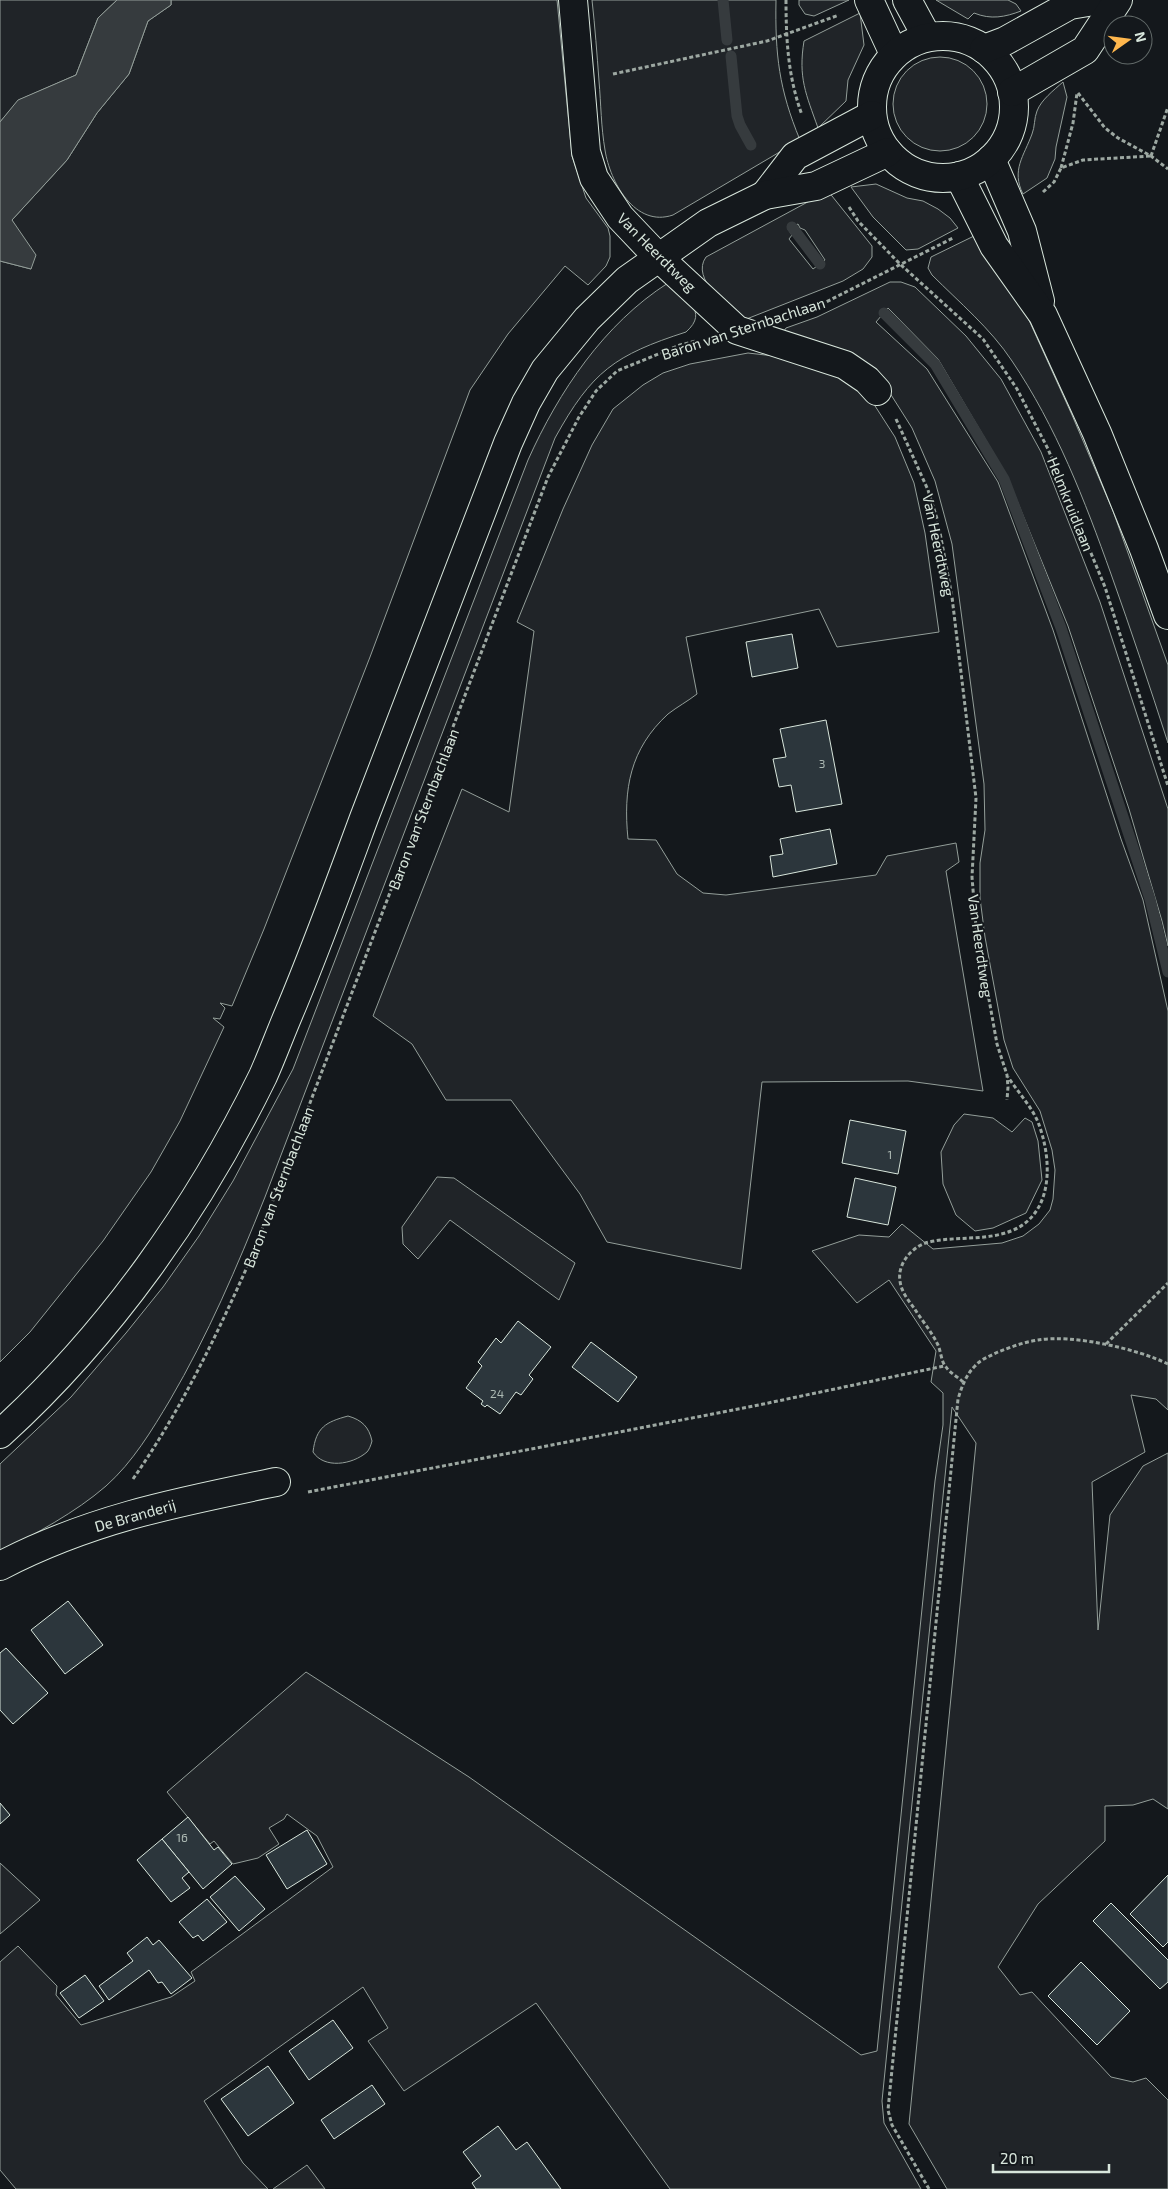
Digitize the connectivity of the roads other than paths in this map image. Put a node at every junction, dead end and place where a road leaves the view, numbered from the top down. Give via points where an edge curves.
1 (573, 0) edge
2 (869, 0) edge
3 (907, 0) edge
4 (1100, 0) edge
5 (1118, 0) edge
6 (928, 37) junction
7 (984, 49) junction
8 (894, 54) junction
9 (1012, 92) junction
10 (872, 115) junction
11 (888, 152) junction
12 (991, 159) junction
13 (959, 176) junction
14 (765, 195) junction
15 (658, 257) junction
16 (1043, 315) junction
17 (877, 391) road end
18 (1168, 615) edge
19 (0, 1434) edge
20 (276, 1482) dead end
21 (0, 1566) edge

1 - 15 main road, Van Heerdtweg via 586,152 594,178 620,217
2 - 8 main road
3 - 6 main road
4 - 7 main road via 1070,5
5 - 9 main road via 1085,50
6 - 7 main road via 962,38
6 - 8 main road via 910,43
7 - 9 main road via 1000,65
8 - 10 main road via 876,82
9 - 12 main road via 1012,123 1004,143
10 - 11 main road via 876,131
10 - 14 main road via 795,156
11 - 13 main road via 920,174
11 - 14 main road via 816,186
12 - 13 main road
12 - 16 main road via 1022,231
13 - 16 main road via 994,246
14 - 15 main road via 708,223
15 - 17 main road, Van Heerdtweg via 737,330 845,365
15 - 19 main road via 627,280 588,319 545,370 526,403 504,452 303,979 264,1074 226,1146 151,1265 109,1319 58,1378
16 - 18 main road via 1097,433
20 - 21 main road, De Branderij via 162,1505 52,1542

